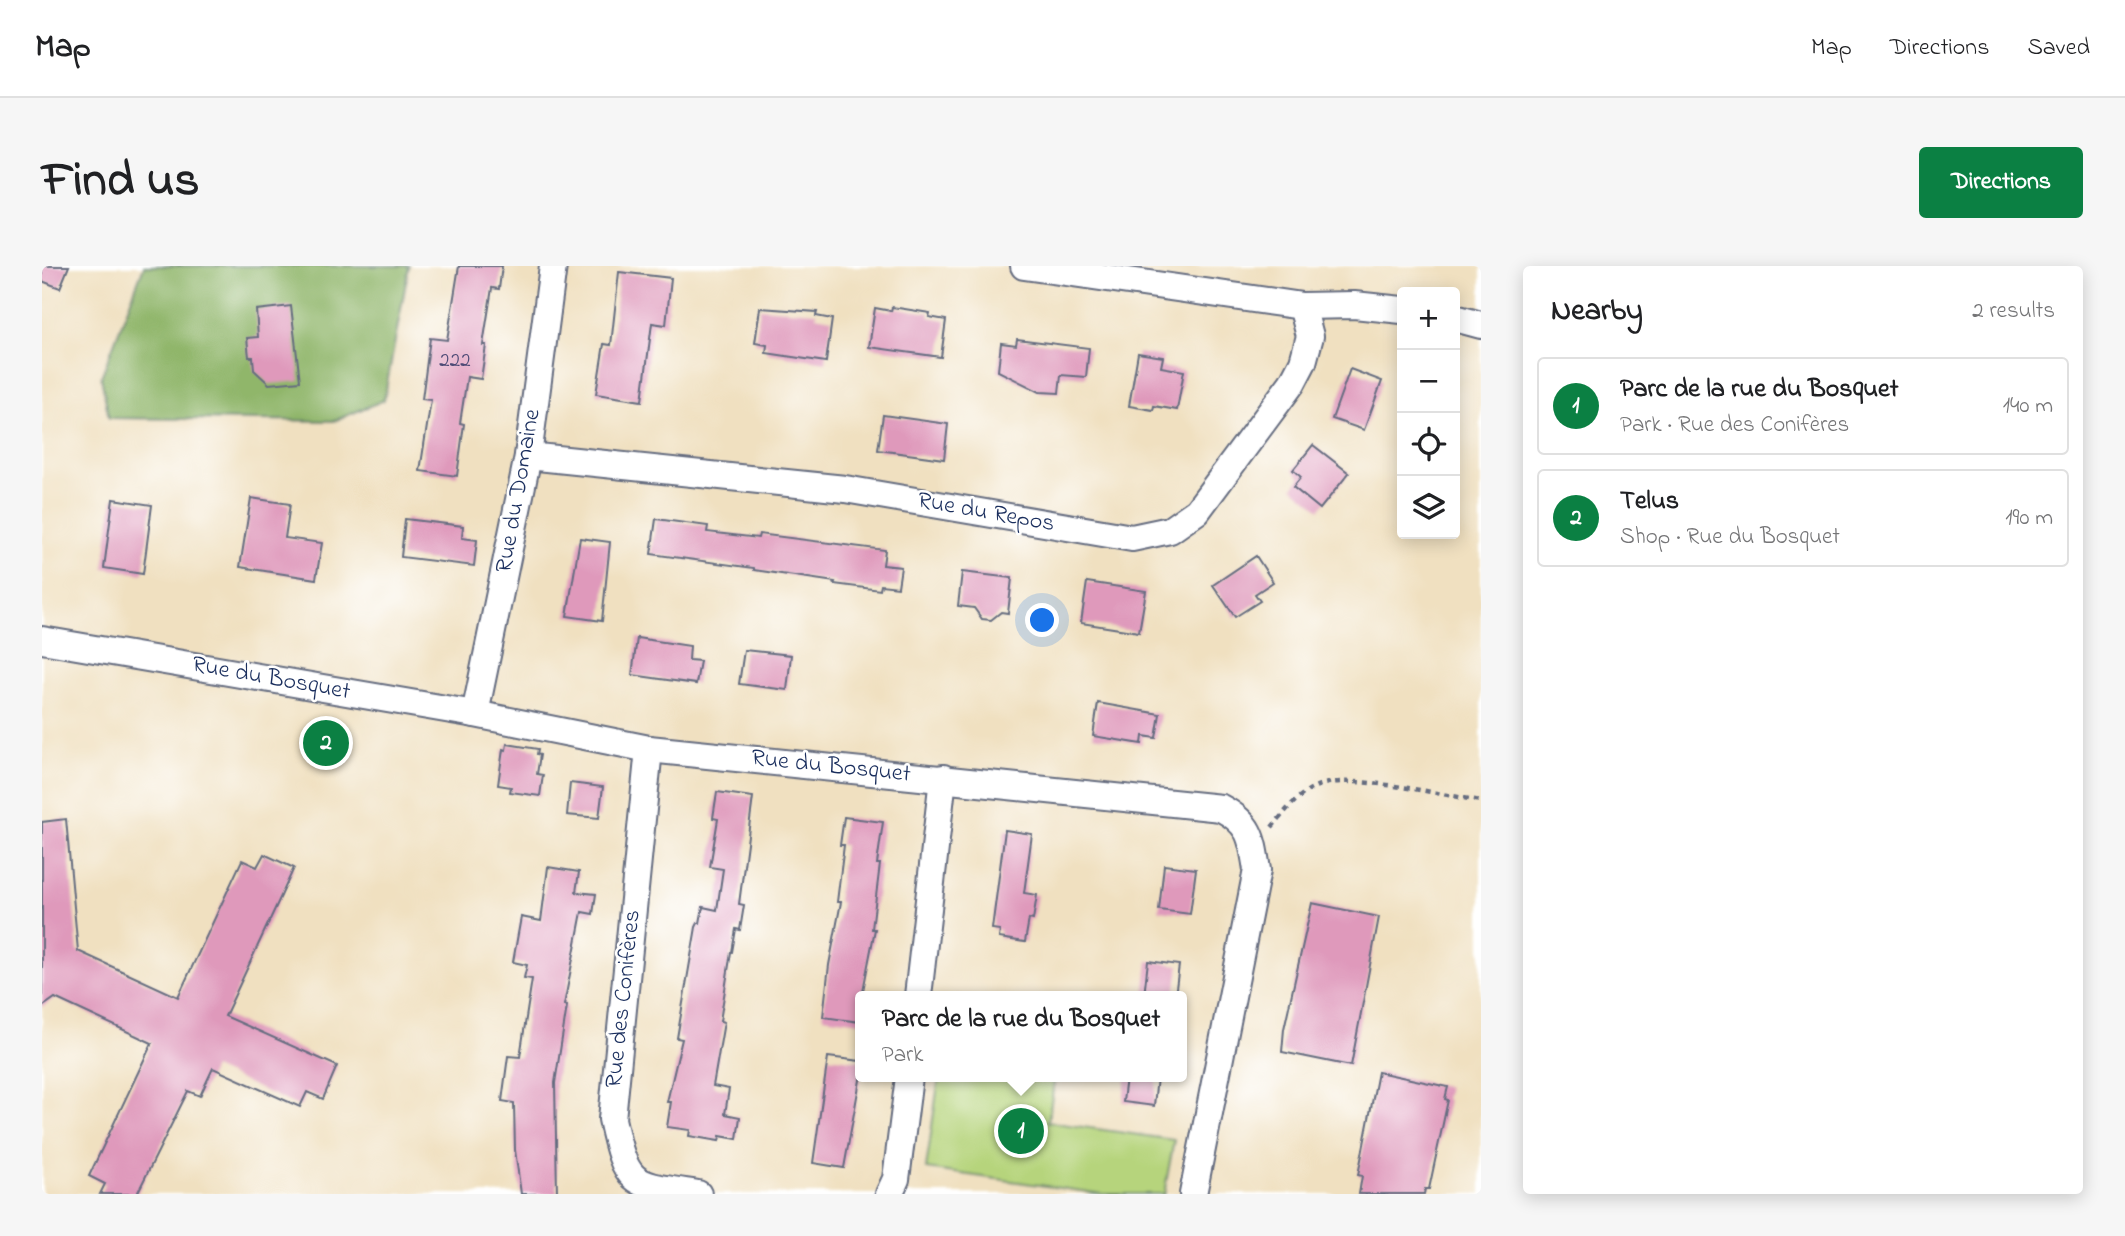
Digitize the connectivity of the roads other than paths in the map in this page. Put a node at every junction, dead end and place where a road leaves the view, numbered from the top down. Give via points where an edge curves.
1 (553, 266) edge
2 (1024, 266) edge
3 (1302, 306) junction
4 (1397, 309) edge
5 (1460, 319) edge
6 (1481, 325) edge
7 (528, 456) junction
8 (42, 640) edge
9 (475, 715) junction
10 (649, 749) junction
11 (943, 778) junction
12 (919, 991) edge
13 (908, 1082) edge
14 (698, 1194) edge
15 (889, 1194) edge
16 (1194, 1194) edge

1 - 7 street, Rue du Domaine
2 - 3 street
3 - 4 street
3 - 7 street, Rue du Repos via 1310,336 1292,383 1197,511 1170,530 1132,538 845,489
5 - 6 street
7 - 9 street, Rue du Domaine
8 - 9 street, Rue du Bosquet
9 - 10 street, Rue du Bosquet
10 - 11 street, Rue du Bosquet
10 - 14 street, Rue des Conifères via 612,1119 629,1175 648,1186
11 - 12 street
11 - 16 street, Rue du Bosquet via 1221,808 1238,817 1248,831 1257,870
13 - 15 street via 896,1179

